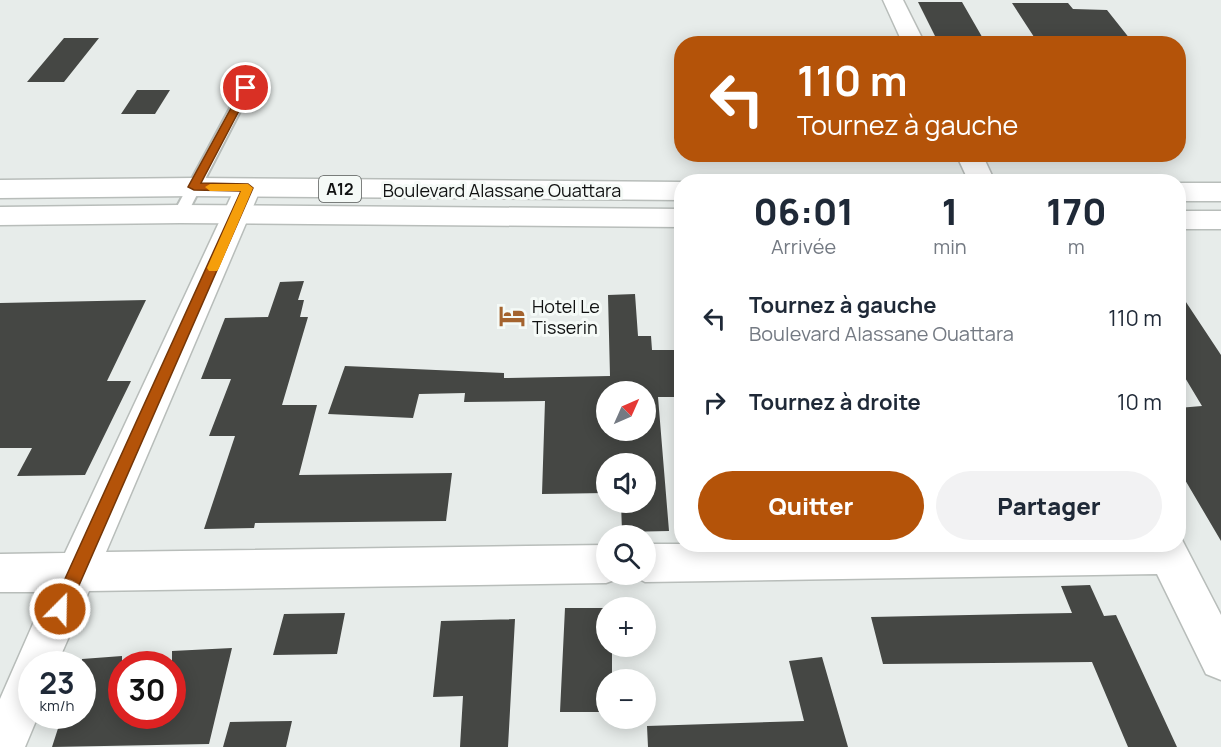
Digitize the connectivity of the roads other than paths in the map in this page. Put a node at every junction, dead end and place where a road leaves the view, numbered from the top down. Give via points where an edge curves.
1 (893, 0) edge
2 (910, 36) edge
3 (246, 88) dead end
4 (194, 187) junction
5 (0, 189) edge
6 (674, 191) edge
7 (1186, 192) edge
8 (1221, 192) edge
9 (243, 201) junction
10 (180, 214) junction
11 (0, 216) edge
12 (674, 218) edge
13 (1186, 220) edge
14 (1221, 220) edge
15 (1085, 552) edge
16 (1166, 552) edge
17 (656, 563) edge
18 (596, 564) edge
19 (75, 572) junction
20 (0, 573) edge
21 (42, 651) edge
22 (1221, 659) edge
23 (18, 709) edge
24 (2, 747) edge

1 - 2 street
3 - 4 lane
4 - 5 street, Boulevard Alassane Ouattara / A12
4 - 9 street, Boulevard Alassane Ouattara / A12
4 - 10 lane
6 - 9 street, Boulevard Alassane Ouattara / A12
7 - 8 street
9 - 10 street, Boulevard Alassane Ouattara / A12
9 - 12 street, Boulevard Alassane Ouattara / A12
9 - 19 street
10 - 11 street, Boulevard Alassane Ouattara / A12
13 - 14 street
15 - 17 street
16 - 22 street
18 - 19 street
19 - 20 street
19 - 21 street
23 - 24 street

